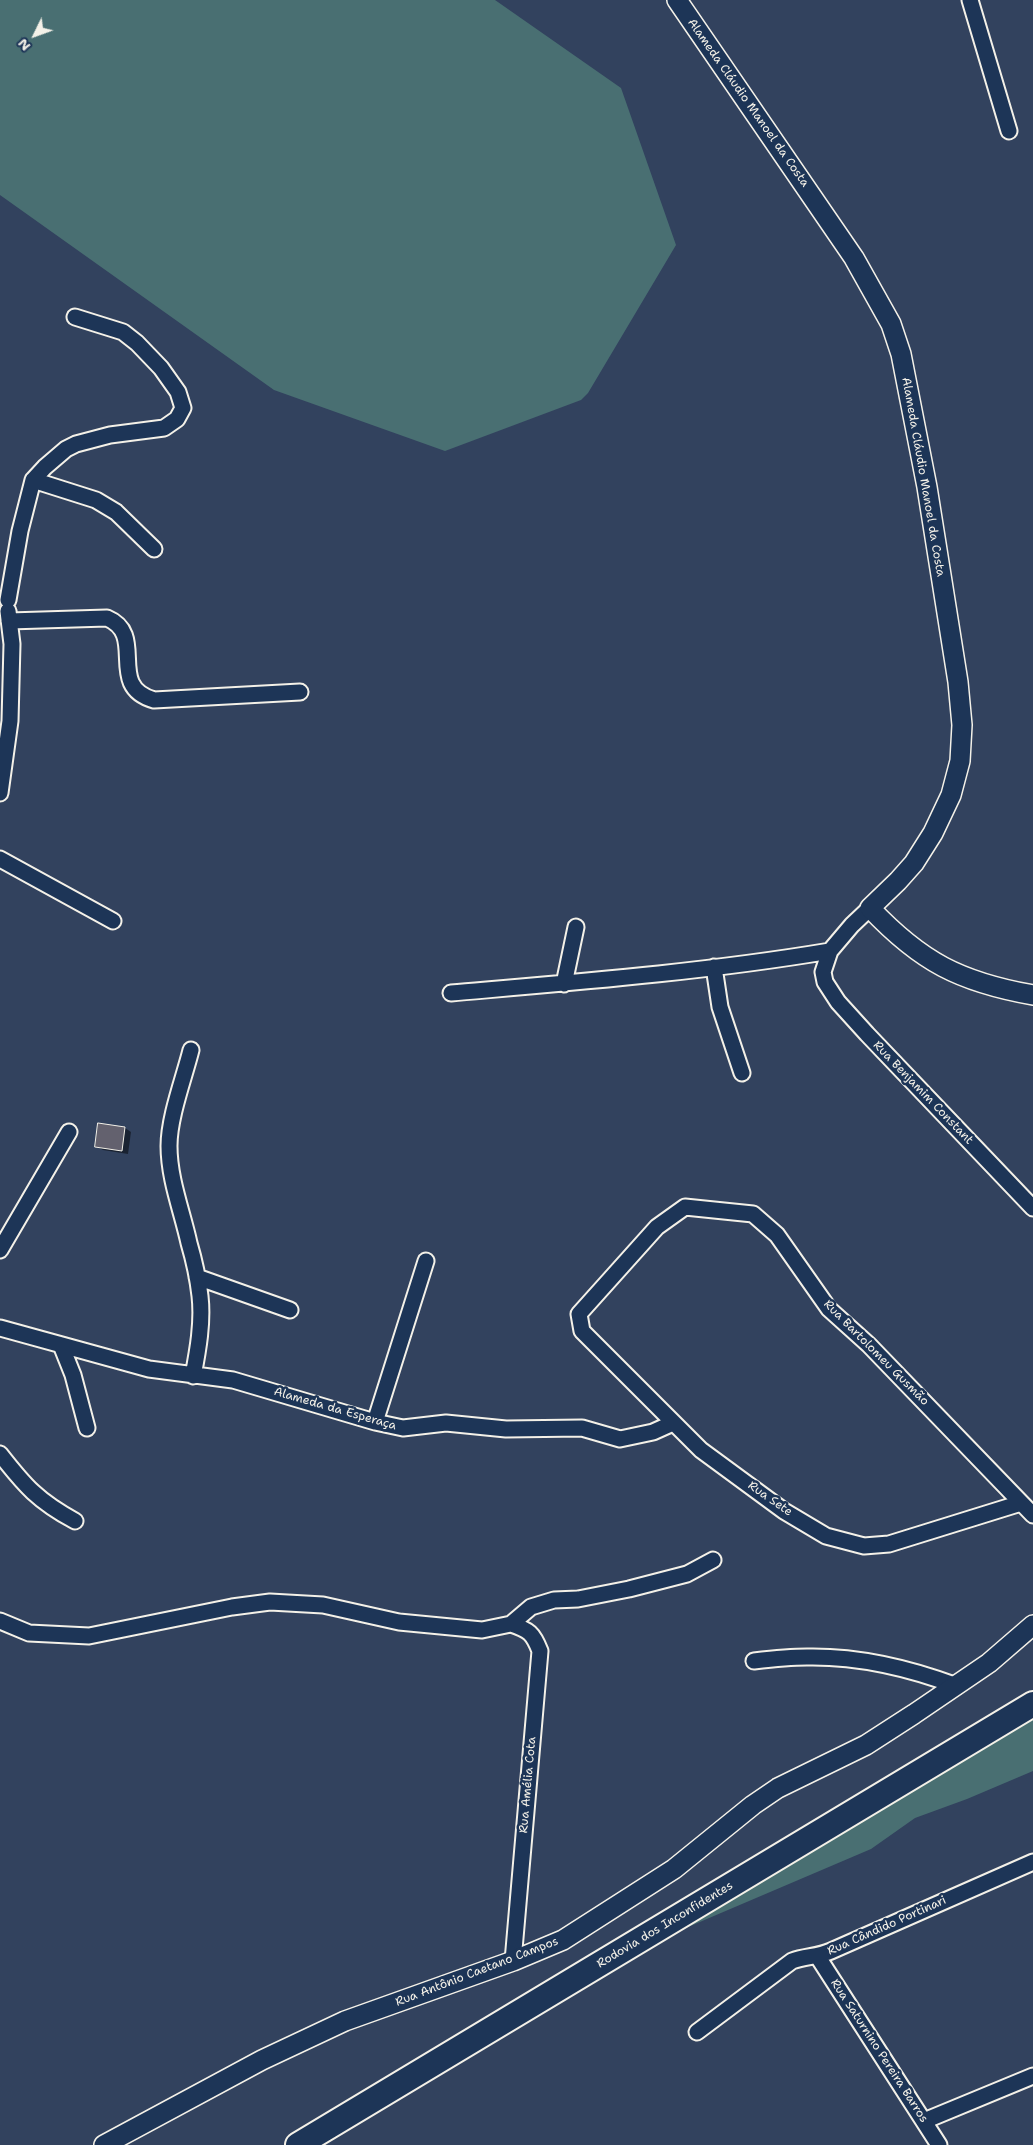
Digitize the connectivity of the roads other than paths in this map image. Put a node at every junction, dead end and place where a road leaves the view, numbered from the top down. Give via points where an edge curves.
1 (677, 0) edge
2 (970, 0) edge
3 (1009, 131) dead end
4 (75, 317) dead end
5 (33, 480) junction
6 (154, 549) dead end
7 (4, 598) edge
8 (9, 621) junction
9 (300, 692) dead end
10 (0, 793) edge
11 (0, 858) edge
12 (870, 908) junction
13 (113, 921) dead end
14 (576, 927) dead end
15 (830, 951) junction
16 (714, 967) junction
17 (823, 972) joint
18 (564, 984) junction
19 (451, 993) dead end
20 (1033, 995) edge
21 (191, 1050) dead end
22 (742, 1073) dead end
23 (69, 1132) dead end
24 (1033, 1208) edge
25 (0, 1250) edge
26 (426, 1261) dead end
27 (197, 1277) junction
28 (290, 1310) dead end
29 (579, 1314) joint
30 (0, 1328) edge
31 (61, 1345) junction
32 (193, 1376) junction
33 (375, 1422) junction
34 (673, 1423) junction
35 (87, 1428) dead end
36 (0, 1454) edge
37 (1021, 1503) junction
38 (1033, 1515) edge
39 (74, 1521) dead end
40 (713, 1560) dead end
41 (0, 1621) edge
42 (511, 1624) junction
43 (1033, 1625) edge
44 (754, 1661) dead end
45 (957, 1686) junction
46 (1033, 1704) edge
47 (1033, 1862) edge
48 (818, 1956) junction
49 (513, 1961) junction
50 (698, 2032) dead end
51 (1033, 2076) edge
52 (924, 2121) junction
53 (104, 2145) edge
54 (298, 2145) edge
55 (939, 2145) edge

1 - 12 street, Alameda Cláudio Manoel da Costa via 854,258 891,324 901,354 928,497 962,725 960,760 950,795 933,832 914,863
2 - 3 street
4 - 5 street via 123,332 137,343 178,392 182,408 177,419 164,428 110,435 76,444 66,449
5 - 6 street via 96,500 116,512
5 - 7 street
7 - 8 street
8 - 9 street via 107,618 116,622 126,639 130,682 142,697 154,700
8 - 10 street via 12,644 10,721
11 - 13 street
12 - 15 street, Alameda Cláudio Manoel da Costa
12 - 20 street via 894,933 929,960 989,986
14 - 18 street
15 - 16 street
15 - 17 street, Alameda Cláudio Manoel da Costa
16 - 18 street
16 - 22 street via 720,1007
17 - 24 street, Rua Benjamim Constant via 825,982 838,1002
18 - 19 street
21 - 27 street via 169,1146 175,1190
23 - 25 street
26 - 33 street
27 - 28 street
27 - 32 street via 199,1332
29 - 34 street, Rua Sete via 582,1331
29 - 37 street, Rua Bartolomeu Gusmão via 657,1227 685,1207 753,1214 777,1235 829,1309 869,1345
30 - 31 street, Alameda da Esperaça
31 - 32 street, Alameda da Esperaça via 149,1369
31 - 35 street
32 - 33 street, Alameda da Esperaça via 233,1380
33 - 34 street, Alameda da Esperaça via 403,1428 446,1423 506,1429 582,1428 620,1439 653,1432
34 - 37 street, Rua Sete via 701,1450 784,1511 826,1536 864,1546 889,1544
36 - 39 street via 42,1502
37 - 38 street, Rua Bartolomeu Gusmão
40 - 42 street via 686,1574 629,1589 554,1600 531,1607
41 - 42 street via 30,1632 89,1636 270,1602 323,1605 399,1622 482,1630
42 - 49 street, Rua Amélia Cota via 534,1636 540,1651
43 - 45 street, Rua Antônio Caetano Campos
44 - 45 street via 808,1657 869,1662 921,1672
45 - 49 street, Rua Antônio Caetano Campos via 866,1744 778,1788 674,1869 563,1940
46 - 54 main road, Rodovia dos Inconfidentes
47 - 48 street, Rua Cândido Portinari
48 - 50 street, Rua Cândido Portinari via 792,1961
48 - 52 street, Rua Saturnino Pereira Barros
49 - 53 street, Rua Antônio Caetano Campos via 345,2021 262,2060
51 - 52 street
52 - 55 street, Rua Saturnino Pereira Barros

